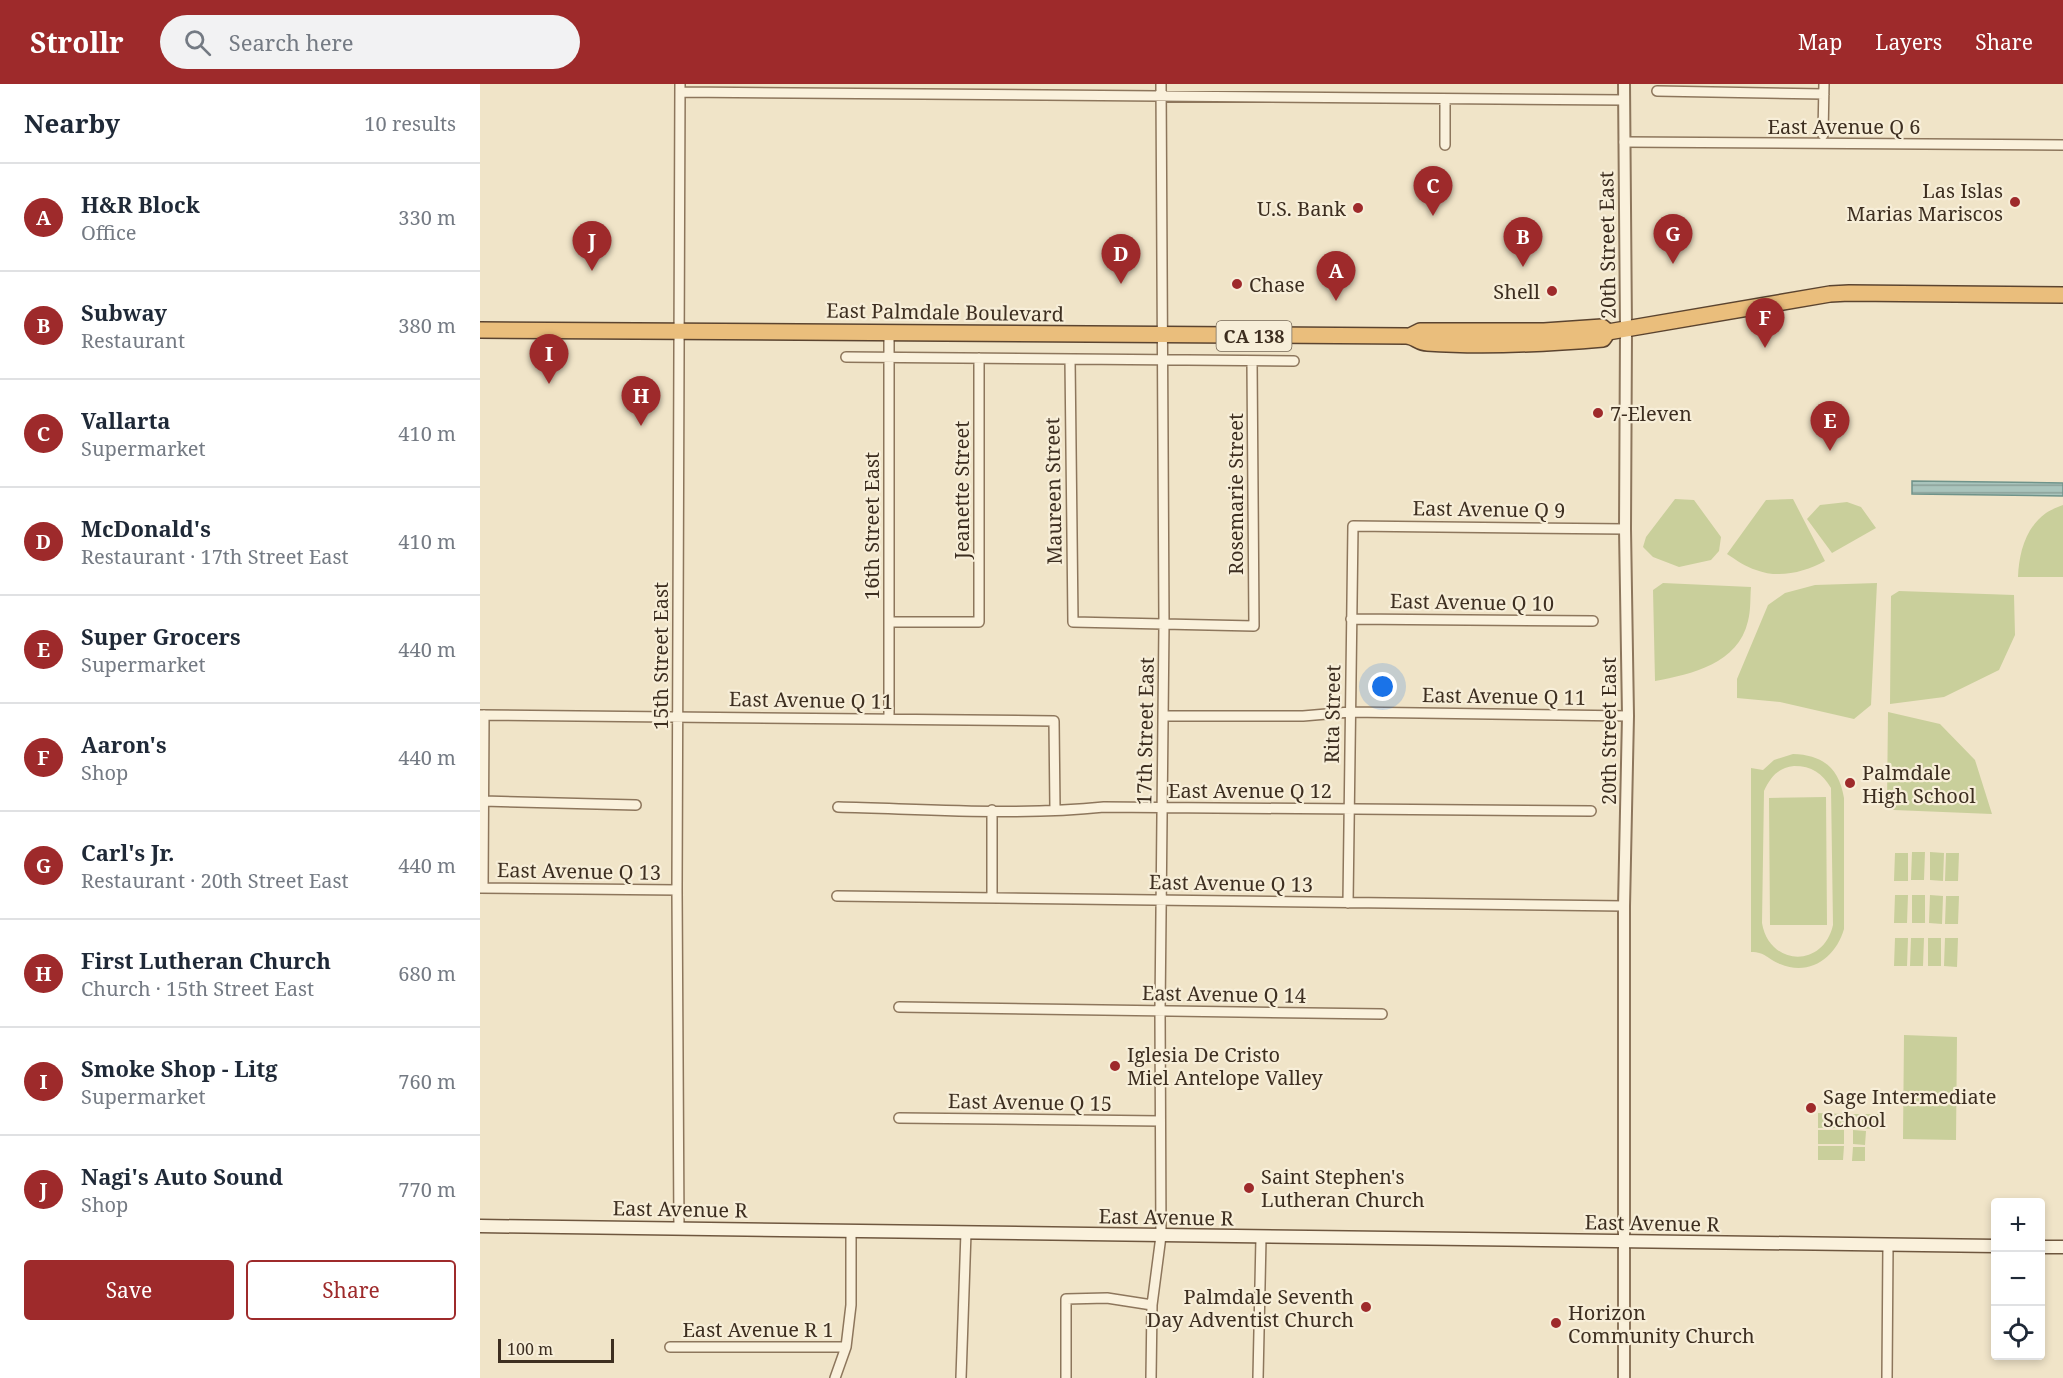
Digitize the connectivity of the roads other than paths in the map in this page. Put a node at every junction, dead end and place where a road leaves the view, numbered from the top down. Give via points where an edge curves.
1 (1161, 84) edge
2 (1624, 84) edge
3 (681, 88) edge
4 (1824, 89) edge
5 (1657, 91) dead end
6 (1161, 96) junction
7 (1445, 100) junction
8 (1624, 100) junction
9 (1823, 135) dead end
10 (1624, 142) junction
11 (1445, 145) dead end
12 (2063, 145) edge
13 (2063, 295) edge
14 (480, 330) edge
15 (1626, 330) junction
16 (679, 331) junction
17 (1507, 331) junction
18 (889, 332) junction
19 (1608, 332) junction
20 (1162, 335) junction
21 (1410, 336) junction
22 (1448, 344) junction
23 (846, 357) dead end
24 (889, 357) junction
25 (979, 358) junction
26 (1070, 359) junction
27 (1162, 360) junction
28 (1252, 361) junction
29 (1294, 362) dead end
30 (1353, 526) joint
31 (1625, 529) junction
32 (1352, 619) junction
33 (1593, 621) dead end
34 (889, 622) junction
35 (1164, 624) junction
36 (1350, 712) junction
37 (482, 715) edge
38 (1163, 716) junction
39 (1628, 716) junction
40 (678, 717) junction
41 (889, 719) junction
42 (483, 801) junction
43 (636, 805) dead end
44 (838, 807) dead end
45 (1161, 808) junction
46 (1349, 808) junction
47 (1055, 809) junction
48 (992, 810) junction
49 (1591, 811) dead end
50 (481, 888) edge
51 (677, 890) junction
52 (837, 896) dead end
53 (992, 898) junction
54 (1161, 899) junction
55 (1348, 903) junction
56 (1624, 906) junction
57 (899, 1007) dead end
58 (1160, 1011) junction
59 (1382, 1014) dead end
60 (899, 1118) dead end
61 (1160, 1121) junction
62 (480, 1226) edge
63 (679, 1229) junction
64 (851, 1232) junction
65 (966, 1232) junction
66 (1161, 1236) junction
67 (1261, 1238) junction
68 (1625, 1242) junction
69 (1888, 1245) junction
70 (1991, 1246) edge
71 (2045, 1246) edge
72 (2063, 1247) edge
73 (1152, 1305) junction
74 (670, 1347) dead end
75 (846, 1347) junction
76 (835, 1378) edge
77 (962, 1378) edge
78 (1066, 1378) edge
79 (1151, 1378) edge
80 (1258, 1378) edge
81 (1624, 1378) edge
82 (1887, 1378) edge

1 - 6 street, 17th Street East
2 - 8 street, 20th Street East
3 - 6 street
3 - 16 street, 15th Street East
4 - 5 street, East Avenue Q 6
4 - 9 street
6 - 7 street
6 - 20 street, 17th Street East
7 - 8 street
7 - 11 street
8 - 10 street, 20th Street East
10 - 12 street, East Avenue Q 6
10 - 15 street, 20th Street East
13 - 15 highway, East Palmdale Boulevard / CA 138 via 1830,294
14 - 16 highway, East Palmdale Boulevard / CA 138
15 - 19 highway, East Palmdale Boulevard / CA 138
15 - 31 street, 20th Street East
16 - 18 highway, East Palmdale Boulevard / CA 138
16 - 40 street, 15th Street East
17 - 19 highway, East Palmdale Boulevard / CA 138 via 1602,327
17 - 21 highway, East Palmdale Boulevard / CA 138 via 1420,331
17 - 22 highway via 1502,335 1458,338
18 - 20 highway, East Palmdale Boulevard / CA 138
18 - 24 street, 16th Street East
19 - 22 highway, East Palmdale Boulevard / CA 138 via 1603,339 1545,344
20 - 21 highway, East Palmdale Boulevard / CA 138
20 - 27 street, 17th Street East
21 - 22 highway, East Palmdale Boulevard / CA 138 via 1423,343
23 - 24 street
24 - 25 street
24 - 34 street, 16th Street East
25 - 26 street
25 - 34 street, Jeanette Street via 979,622
26 - 27 street
26 - 35 street, Maureen Street via 1073,622
27 - 28 street
27 - 35 street, 17th Street East
28 - 29 street
28 - 35 street, Rosemarie Street via 1254,626
30 - 31 street, East Avenue Q 9
30 - 32 street, Rita Street
31 - 39 street, 20th Street East
32 - 33 street, East Avenue Q 10
32 - 36 street, Rita Street
34 - 41 street, 16th Street East
35 - 38 street, 17th Street East
36 - 38 street, East Avenue Q 11 via 1304,716
36 - 39 street, East Avenue Q 11
36 - 46 street, Rita Street
37 - 40 street, East Avenue Q 11
37 - 42 street
38 - 45 street, 17th Street East
39 - 56 street, 20th Street East
40 - 41 street, East Avenue Q 11
40 - 51 street, 15th Street East
41 - 47 street, East Avenue Q 11 via 1054,721
42 - 43 street
42 - 50 street
44 - 48 street, East Avenue Q 12
45 - 46 street, East Avenue Q 12
45 - 47 street, East Avenue Q 12
45 - 54 street, 17th Street East
46 - 49 street, East Avenue Q 12
46 - 55 street, Rita Street
47 - 48 street, East Avenue Q 12
48 - 53 street
50 - 51 street, East Avenue Q 13
51 - 63 street, 15th Street East
52 - 53 street, East Avenue Q 13
53 - 54 street, East Avenue Q 13
54 - 55 street, East Avenue Q 13
54 - 58 street, 17th Street East
55 - 56 street, East Avenue Q 13
56 - 68 street, 20th Street East
57 - 58 street, East Avenue Q 14
58 - 59 street, East Avenue Q 14
58 - 61 street, 17th Street East
60 - 61 street, East Avenue Q 15
61 - 66 street, 17th Street East
62 - 63 main road, East Avenue R
63 - 64 main road, East Avenue R
64 - 65 main road, East Avenue R
64 - 75 street via 851,1305
65 - 66 main road, East Avenue R
65 - 77 street
66 - 67 main road, East Avenue R
66 - 73 street, 17th Street East
67 - 68 main road, East Avenue R
67 - 80 street
68 - 69 main road, East Avenue R
68 - 81 street, 20th Street East
69 - 70 main road, East Avenue R
69 - 82 street
71 - 72 main road
73 - 78 street via 1107,1298 1066,1299
73 - 79 street, 17th Street East
74 - 75 street, East Avenue R 1
75 - 76 street

